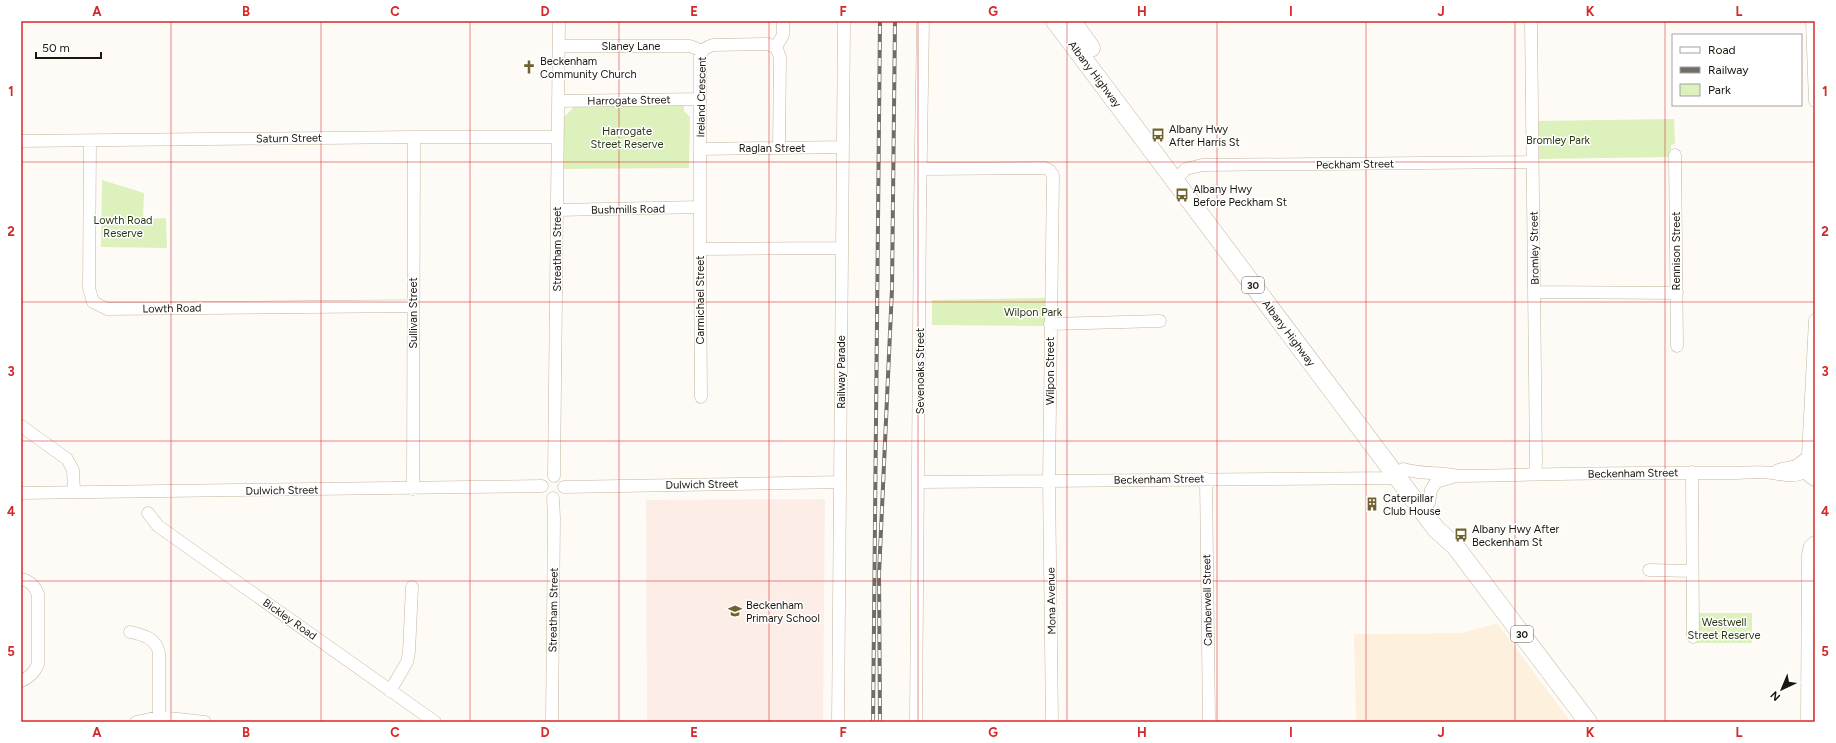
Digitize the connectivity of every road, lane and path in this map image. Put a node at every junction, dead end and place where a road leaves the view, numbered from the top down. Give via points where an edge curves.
1 (559, 21) edge
2 (783, 21) edge
3 (844, 21) edge
4 (923, 21) edge
5 (1055, 21) edge
6 (1072, 21) edge
7 (1531, 21) edge
8 (1812, 21) edge
9 (559, 46) junction
10 (776, 47) junction
11 (702, 51) junction
12 (700, 99) junction
13 (558, 100) junction
14 (1815, 101) edge
15 (414, 137) junction
16 (557, 137) junction
17 (21, 141) edge
18 (90, 141) junction
19 (843, 147) junction
20 (700, 148) junction
21 (779, 148) junction
22 (1675, 155) dead end
23 (1532, 162) junction
24 (922, 169) junction
25 (1181, 174) junction
26 (700, 207) junction
27 (557, 210) junction
28 (842, 248) junction
29 (700, 249) junction
30 (1534, 292) junction
31 (1677, 293) junction
32 (414, 306) junction
33 (1815, 320) edge
34 (1160, 321) dead end
35 (1050, 324) junction
36 (1677, 346) dead end
37 (701, 397) dead end
38 (21, 426) edge
39 (1810, 468) edge
40 (1692, 472) junction
41 (1401, 474) junction
42 (1535, 474) junction
43 (554, 476) junction
44 (1458, 476) junction
45 (1206, 479) junction
46 (1049, 480) junction
47 (840, 482) junction
48 (919, 482) junction
49 (542, 486) junction
50 (564, 487) junction
51 (413, 489) junction
52 (74, 492) junction
53 (21, 493) edge
54 (553, 498) junction
55 (1429, 503) junction
56 (148, 513) dead end
57 (1815, 542) edge
58 (1455, 546) junction
59 (1649, 570) dead end
60 (1692, 571) junction
61 (21, 579) edge
62 (412, 587) dead end
63 (130, 632) dead end
64 (1693, 637) dead end
65 (1811, 657) edge
66 (21, 681) edge
67 (390, 691) junction
68 (159, 717) junction
69 (136, 722) edge
70 (205, 722) edge
71 (435, 722) edge
72 (552, 722) edge
73 (838, 722) edge
74 (916, 722) edge
75 (1052, 722) edge
76 (1209, 722) edge
77 (1588, 722) edge
78 (1807, 722) edge

1 - 9 street, Streatham Street
2 - 10 street via 783,35
3 - 19 street, Railway Parade
4 - 24 street, Sevenoaks Street
5 - 41 highway, Albany Highway / 30
6 - 25 highway, Albany Highway / 30
7 - 23 street, Bromley Street
8 - 14 street
9 - 11 street, Slaney Lane via 690,46
9 - 13 street, Streatham Street
10 - 11 street, Ireland Crescent via 767,44 714,45
10 - 21 street via 780,56
11 - 12 street, Ireland Crescent
12 - 13 street, Harrogate Street
12 - 20 street, Ireland Crescent
13 - 16 street, Streatham Street
15 - 16 street, Saturn Street
15 - 18 street, Saturn Street
15 - 32 street, Sullivan Street
16 - 27 street, Streatham Street
17 - 18 street, Saturn Street
18 - 32 street, Lowth Road via 89,288 93,302 107,309
19 - 21 street, Raglan Street
19 - 28 street, Railway Parade
20 - 21 street, Raglan Street
20 - 26 street, Ireland Crescent
22 - 31 street, Rennison Street
23 - 25 street, Peckham Street via 1202,165 1186,169
23 - 30 street, Bromley Street
24 - 35 street, Wilpon Street via 1050,170
24 - 48 street, Sevenoaks Street
25 - 41 highway, Albany Highway / 30
26 - 27 street, Bushmills Road
26 - 29 street, Ireland Crescent
27 - 43 street, Streatham Street
28 - 29 street, Carmichael Street
28 - 47 street, Railway Parade
29 - 37 street, Carmichael Street
30 - 31 street
30 - 42 street, Bromley Street
31 - 36 street, Rennison Street
32 - 51 street, Sullivan Street
33 - 39 street via 1811,375
34 - 35 street
35 - 46 street, Wilpon Street
38 - 52 street via 67,459 73,470
39 - 40 street, Beckenham Street via 1795,475
40 - 42 street, Beckenham Street
40 - 60 street
41 - 44 street, Beckenham Street via 1447,473
41 - 45 street, Beckenham Street
41 - 55 highway, Albany Highway / 30
41 - 58 highway, Albany Highway / 30 via 1436,529
42 - 44 street, Beckenham Street
43 - 49 street via 545,479
43 - 50 street via 562,481
44 - 55 street, Beckenham Street via 1436,482 1431,490
45 - 46 street, Beckenham Street
45 - 76 street, Camberwell Street
46 - 48 street, Beckenham Street
46 - 75 street, Mona Avenue
47 - 50 street, Dulwich Street
47 - 73 street, Railway Parade
48 - 74 street, Sevenoaks Street
49 - 51 street, Dulwich Street
49 - 54 street via 547,496
50 - 54 street via 560,495
51 - 52 street, Dulwich Street
52 - 53 street, Dulwich Street
54 - 72 street, Streatham Street
55 - 58 highway, Albany Highway / 30 via 1444,523
56 - 67 street, Bickley Road via 158,526
57 - 65 street via 1810,546 1808,555
58 - 77 highway, Albany Highway / 30
59 - 60 street
60 - 64 street
61 - 66 street via 30,581 38,594 38,664 28,678
62 - 67 street via 407,662
63 - 68 street via 145,636 158,645
65 - 78 street
67 - 71 street, Bickley Road
68 - 69 street
68 - 70 street

